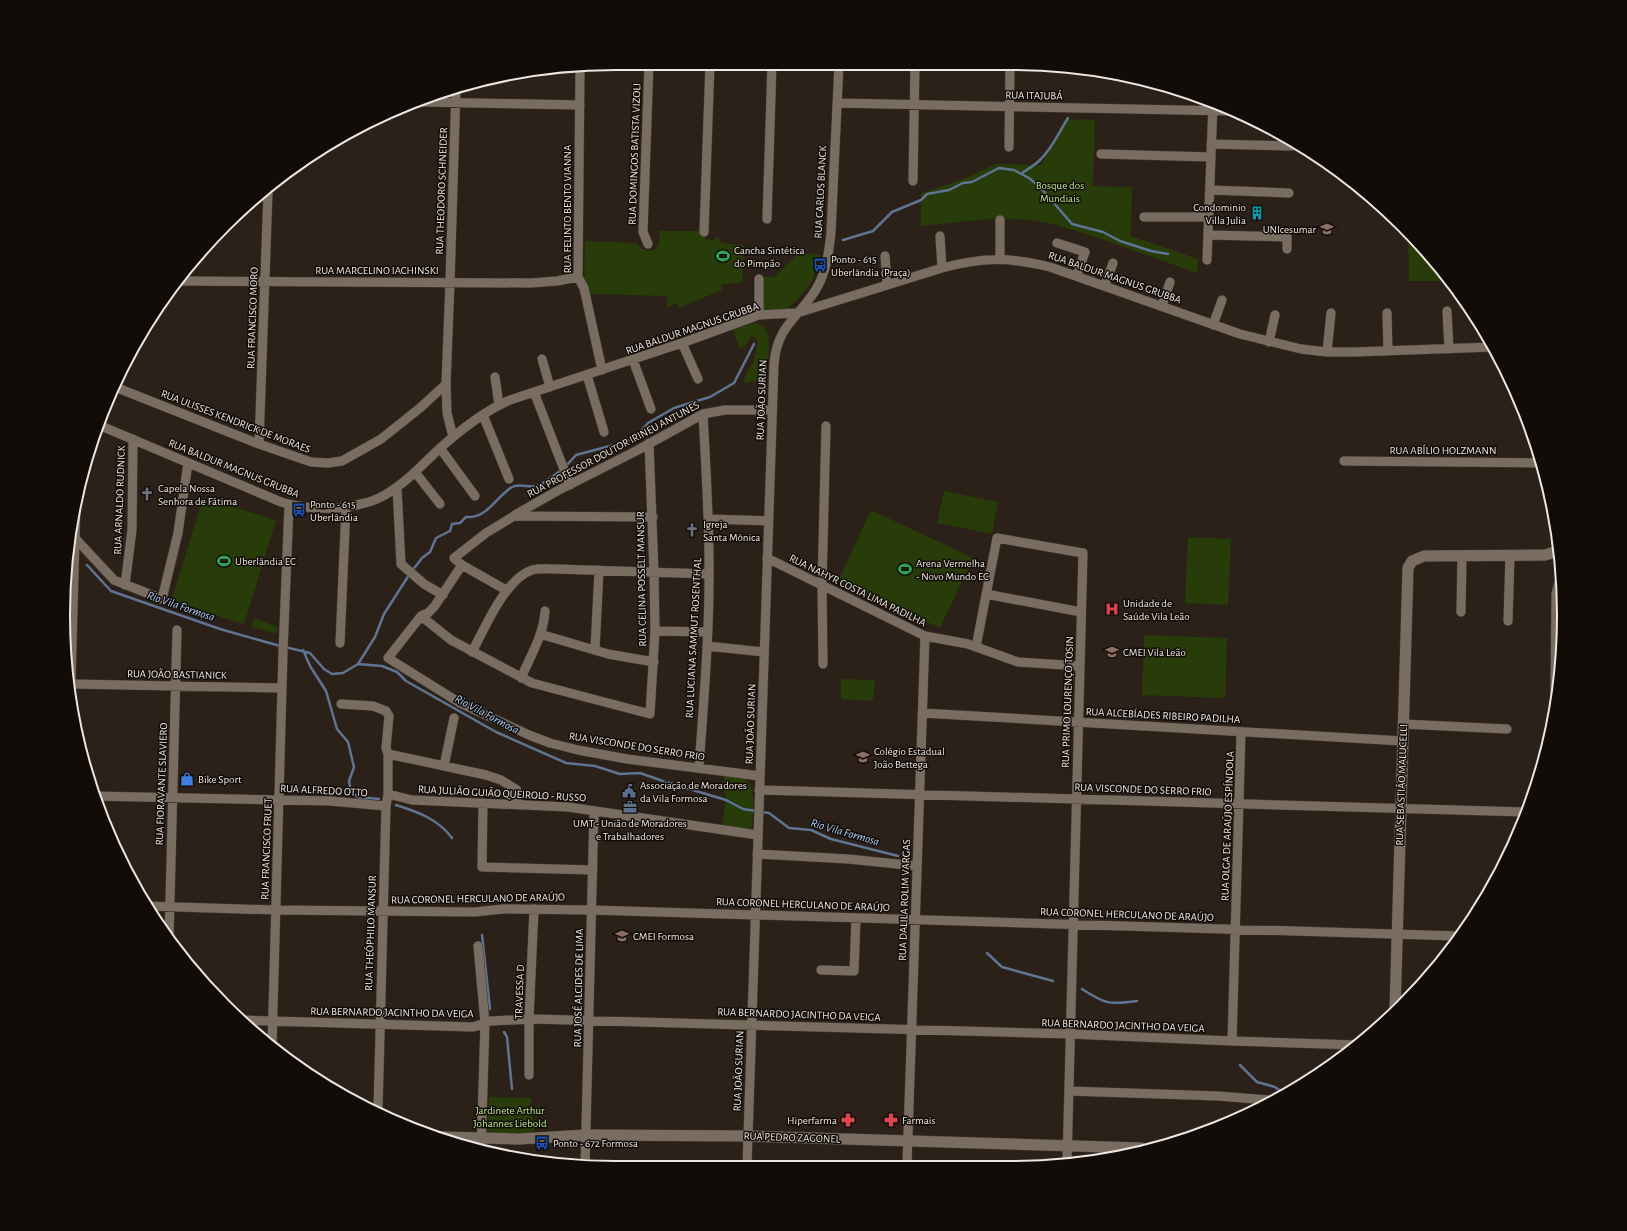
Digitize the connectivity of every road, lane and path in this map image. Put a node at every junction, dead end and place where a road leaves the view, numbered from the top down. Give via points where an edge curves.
1 (649, 70) edge
2 (710, 70) edge
3 (772, 70) edge
4 (839, 70) edge
5 (915, 70) edge
6 (1010, 70) edge
7 (580, 71) edge
8 (456, 94) edge
9 (432, 102) edge
10 (455, 103) junction
11 (837, 103) junction
12 (915, 104) junction
13 (580, 105) junction
14 (1010, 106) junction
15 (1207, 107) edge
16 (1213, 109) edge
17 (1212, 144) junction
18 (1289, 146) edge
19 (1009, 147) dead end
20 (1101, 154) dead end
21 (1211, 157) junction
22 (914, 180) dead end
23 (1210, 190) junction
24 (1289, 193) dead end
25 (268, 195) edge
26 (1144, 217) dead end
27 (1209, 217) junction
28 (767, 219) dead end
29 (1000, 220) dead end
30 (704, 232) dead end
31 (1208, 235) junction
32 (940, 236) dead end
33 (1057, 243) dead end
34 (648, 244) dead end
35 (1287, 249) dead end
36 (885, 256) dead end
37 (1000, 259) junction
38 (1207, 260) dead end
39 (1112, 263) dead end
40 (942, 268) junction
41 (1077, 275) junction
42 (578, 277) junction
43 (759, 279) dead end
44 (185, 281) edge
45 (265, 281) junction
46 (450, 282) junction
47 (1170, 282) dead end
48 (887, 284) junction
49 (1105, 285) junction
50 (1222, 300) dead end
51 (1162, 306) junction
52 (1447, 311) dead end
53 (797, 313) junction
54 (1331, 313) dead end
55 (1387, 313) dead end
56 (760, 315) junction
57 (1275, 315) dead end
58 (1213, 325) junction
59 (1269, 342) junction
60 (682, 344) junction
61 (1486, 347) edge
62 (1448, 349) junction
63 (1388, 351) junction
64 (1327, 352) junction
65 (542, 359) dead end
66 (633, 360) junction
67 (602, 370) junction
68 (587, 375) junction
69 (495, 376) dead end
70 (698, 379) dead end
71 (446, 384) junction
72 (550, 387) junction
73 (120, 389) edge
74 (534, 392) junction
75 (499, 405) junction
76 (652, 409) dead end
77 (772, 410) junction
78 (703, 414) junction
79 (483, 415) junction
80 (826, 426) dead end
81 (104, 427) edge
82 (604, 432) dead end
83 (453, 437) junction
84 (133, 439) junction
85 (649, 443) junction
86 (259, 444) junction
87 (440, 448) junction
88 (1344, 462) dead end
89 (188, 463) junction
90 (1535, 463) edge
91 (414, 472) junction
92 (509, 479) dead end
93 (570, 485) junction
94 (397, 488) junction
95 (475, 496) dead end
96 (440, 504) dead end
97 (290, 505) junction
98 (346, 507) junction
99 (514, 516) junction
100 (653, 517) junction
101 (709, 519) junction
102 (768, 521) junction
103 (76, 539) edge
104 (1553, 553) edge
105 (1510, 555) junction
106 (1462, 556) junction
107 (767, 558) junction
108 (462, 565) junction
109 (599, 570) junction
110 (654, 572) junction
111 (709, 574) junction
112 (71, 582) edge
113 (125, 585) junction
114 (822, 585) junction
115 (506, 590) junction
116 (1556, 593) edge
117 (986, 594) junction
118 (443, 595) junction
119 (545, 611) dead end
120 (1081, 612) junction
121 (1461, 612) dead end
122 (421, 616) junction
123 (1508, 621) dead end
124 (178, 630) dead end
125 (655, 631) junction
126 (708, 632) junction
127 (70, 633) edge
128 (540, 634) junction
129 (925, 636) junction
130 (1556, 636) edge
131 (340, 643) dead end
132 (707, 646) junction
133 (976, 647) junction
134 (595, 650) junction
135 (472, 652) junction
136 (764, 652) junction
137 (654, 662) junction
138 (823, 664) dead end
139 (1080, 666) junction
140 (521, 678) junction
141 (75, 684) edge
142 (176, 686) junction
143 (282, 688) junction
144 (341, 704) dead end
145 (922, 713) junction
146 (454, 718) dead end
147 (1078, 722) junction
148 (1403, 724) junction
149 (1507, 729) dead end
150 (1242, 732) junction
151 (1402, 741) junction
152 (388, 754) junction
153 (444, 766) junction
154 (699, 768) junction
155 (760, 776) junction
156 (759, 790) junction
157 (920, 794) junction
158 (101, 796) edge
159 (173, 798) junction
160 (1076, 799) junction
161 (279, 800) junction
162 (387, 800) junction
163 (483, 803) junction
164 (1239, 804) junction
165 (519, 805) junction
166 (1400, 808) junction
167 (594, 811) junction
168 (1520, 812) edge
169 (758, 835) junction
170 (757, 854) junction
171 (917, 866) junction
172 (593, 870) junction
173 (154, 906) edge
174 (170, 907) junction
175 (534, 909) junction
176 (276, 910) junction
177 (592, 910) junction
178 (383, 911) junction
179 (755, 915) junction
180 (856, 918) junction
181 (915, 920) junction
182 (1073, 924) junction
183 (169, 929) edge
184 (1236, 929) junction
185 (1397, 934) junction
186 (1453, 936) edge
187 (478, 946) dead end
188 (821, 970) dead end
189 (1395, 1003) edge
190 (529, 1019) junction
191 (250, 1020) edge
192 (273, 1021) junction
193 (589, 1021) junction
194 (380, 1024) junction
195 (485, 1024) junction
196 (752, 1025) junction
197 (911, 1029) junction
198 (1070, 1034) junction
199 (272, 1039) edge
200 (1232, 1041) junction
201 (1348, 1045) edge
202 (529, 1075) dead end
203 (1069, 1091) junction
204 (1263, 1100) edge
205 (378, 1107) edge
206 (586, 1135) junction
207 (748, 1136) junction
208 (458, 1137) edge
209 (481, 1138) junction
210 (907, 1141) junction
211 (481, 1144) edge
212 (1067, 1146) junction
213 (1131, 1148) edge
214 (1067, 1158) edge
215 (585, 1160) edge
216 (747, 1161) edge
217 (906, 1161) edge

1 - 34 street, RUA DOMINGOS BATISTA VIZOLI via 643,232
2 - 30 street
3 - 28 street
4 - 11 street, RUA CARLOS BLANCK
5 - 12 street
6 - 14 street
7 - 13 street, RUA FELINTO BENTO VIANNA
8 - 10 street, RUA THEODORO SCHNEIDER
9 - 10 street
10 - 13 street
10 - 46 street, RUA THEODORO SCHNEIDER
11 - 12 street, RUA ITAJUBÁ
11 - 53 street, RUA CARLOS BLANCK via 828,258 815,290
12 - 14 street, RUA ITAJUBÁ
12 - 22 street
13 - 42 street, RUA FELINTO BENTO VIANNA
14 - 15 street, RUA ITAJUBÁ
14 - 19 street
16 - 17 street
17 - 18 street
17 - 21 street
20 - 21 street
21 - 23 street
23 - 24 street
23 - 27 street
25 - 45 street, RUA FRANCISCO MORO
26 - 27 street
27 - 31 street
29 - 37 street
31 - 35 street via 1288,237
31 - 38 street
32 - 40 street
33 - 41 street via 1085,252
36 - 48 street
37 - 40 street, RUA BALDUR MAGNUS GRUBBA via 975,260
37 - 41 street, RUA BALDUR MAGNUS GRUBBA via 1030,262
39 - 49 street
40 - 48 street, RUA BALDUR MAGNUS GRUBBA
41 - 49 street, RUA BALDUR MAGNUS GRUBBA
42 - 46 street, RUA MARCELINO IACHINSKI via 538,282
42 - 67 street, RUA FELINTO BENTO VIANNA via 584,288
43 - 56 street
44 - 45 street, RUA MARCELINO IACHINSKI
45 - 46 street, RUA MARCELINO IACHINSKI
45 - 86 street, RUA FRANCISCO MORO
46 - 71 street, RUA THEODORO SCHNEIDER
47 - 51 street
48 - 53 street, RUA BALDUR MAGNUS GRUBBA
49 - 51 street, RUA BALDUR MAGNUS GRUBBA
50 - 58 street
51 - 58 street, RUA BALDUR MAGNUS GRUBBA
52 - 62 street
53 - 56 street, RUA BALDUR MAGNUS GRUBBA
53 - 77 street, RUA JOÃO SURIAN via 782,333 775,353
54 - 64 street
55 - 63 street
56 - 60 street, RUA BALDUR MAGNUS GRUBBA
57 - 59 street
58 - 59 street, RUA BALDUR MAGNUS GRUBBA
59 - 64 street, RUA BALDUR MAGNUS GRUBBA
60 - 66 street, RUA BALDUR MAGNUS GRUBBA
60 - 70 street
61 - 62 street, RUA BALDUR MAGNUS GRUBBA
62 - 63 street, RUA BALDUR MAGNUS GRUBBA
63 - 64 street, RUA BALDUR MAGNUS GRUBBA
65 - 72 street
66 - 67 street, RUA BALDUR MAGNUS GRUBBA
66 - 76 street
67 - 68 street, RUA BALDUR MAGNUS GRUBBA
68 - 72 street, RUA BALDUR MAGNUS GRUBBA
68 - 82 street
69 - 75 street
71 - 83 street, RUA THEODORO SCHNEIDER via 447,413
71 - 86 street, RUA ULISSES KENDRICK DE MORAES via 381,439 342,461 311,462
72 - 74 street, RUA BALDUR MAGNUS GRUBBA
73 - 86 street, RUA ULISSES KENDRICK DE MORAES
74 - 75 street, RUA BALDUR MAGNUS GRUBBA
74 - 93 street
75 - 79 street, RUA BALDUR MAGNUS GRUBBA
77 - 78 street, RUA PROFESSOR DOUTOR IRINEU ANTUNES via 725,410
77 - 102 street, RUA JOÃO SURIAN
78 - 85 street, RUA PROFESSOR DOUTOR IRINEU ANTUNES
78 - 101 street, RUA LUCIANA SAMMUT ROSENTHAL
79 - 83 street, RUA BALDUR MAGNUS GRUBBA
79 - 92 street
80 - 114 street
81 - 84 street, RUA BALDUR MAGNUS GRUBBA
83 - 87 street, RUA BALDUR MAGNUS GRUBBA
84 - 89 street, RUA BALDUR MAGNUS GRUBBA
84 - 113 street, RUA ARNALDO RUDNICK via 132,530
85 - 93 street, RUA PROFESSOR DOUTOR IRINEU ANTUNES
85 - 100 street, RUA CELINA POSSELT MANSUR
87 - 91 street, RUA BALDUR MAGNUS GRUBBA
87 - 95 street
88 - 90 street, RUA ABÍLIO HOLZMANN
89 - 97 street, RUA BALDUR MAGNUS GRUBBA
89 - 113 street via 178,533 162,599
91 - 94 street, RUA BALDUR MAGNUS GRUBBA
91 - 96 street
93 - 99 street, RUA PROFESSOR DOUTOR IRINEU ANTUNES
94 - 98 street, RUA BALDUR MAGNUS GRUBBA via 372,501
94 - 118 street via 407,570
97 - 98 street, RUA BALDUR MAGNUS GRUBBA via 312,509
97 - 143 street, RUA FRANCISCO FRUET
98 - 131 street
99 - 100 street
99 - 108 street, RUA PROFESSOR DOUTOR IRINEU ANTUNES via 486,533 454,558
100 - 110 street, RUA CELINA POSSELT MANSUR
101 - 102 street
101 - 111 street, RUA LUCIANA SAMMUT ROSENTHAL
102 - 107 street, RUA JOÃO SURIAN
103 - 113 street via 114,580
104 - 105 street
105 - 106 street
105 - 123 street
106 - 121 street
106 - 148 street, RUA SEBASTIÃO MALUCELLI via 1424,556 1409,564
107 - 114 street, RUA NAHYR COSTA LIMA PADILHA
107 - 136 street, RUA JOÃO SURIAN
108 - 115 street
108 - 118 street
109 - 110 street
109 - 115 street via 532,570 519,577
109 - 134 street
110 - 111 street
110 - 125 street, RUA CELINA POSSELT MANSUR
111 - 126 street, RUA LUCIANA SAMMUT ROSENTHAL
112 - 127 street
114 - 129 street, RUA NAHYR COSTA LIMA PADILHA
114 - 138 street
115 - 135 street
116 - 130 street
117 - 120 street
117 - 120 street, RUA PRIMO LOURENÇO TOSIN via 997,538 1083,553
117 - 133 street
118 - 122 street via 432,610
119 - 128 street
120 - 139 street, RUA PRIMO LOURENÇO TOSIN
122 - 135 street via 442,634
122 - 154 street, RUA VISCONDE DO SERRO FRIO via 388,658 460,703 537,739 563,747
124 - 142 street, RUA FIORAVANTE SLAVIERO
125 - 126 street
125 - 137 street, RUA CELINA POSSELT MANSUR
126 - 132 street, RUA LUCIANA SAMMUT ROSENTHAL
128 - 134 street
128 - 140 street
129 - 133 street, RUA NAHYR COSTA LIMA PADILHA
129 - 145 street, RUA DALILA ROLIM VARGAS
132 - 136 street
132 - 154 street, RUA LUCIANA SAMMUT ROSENTHAL
133 - 139 street, RUA NAHYR COSTA LIMA PADILHA via 1018,662
134 - 137 street
135 - 140 street
136 - 155 street, RUA JOÃO SURIAN
137 - 140 street, RUA CELINA POSSELT MANSUR via 650,714
139 - 147 street, RUA PRIMO LOURENÇO TOSIN
141 - 142 street, RUA JOÃO BASTIANICK
142 - 143 street, RUA JOÃO BASTIANICK
142 - 159 street, RUA FIORAVANTE SLAVIERO
143 - 161 street, RUA FRANCISCO FRUET
144 - 152 street, RUA THEÓPHILO MANSUR via 373,706 386,711 389,716 386,748
145 - 147 street, RUA ALCEBÍADES RIBEIRO PADILHA
145 - 157 street, RUA DALILA ROLIM VARGAS
146 - 153 street
147 - 150 street, RUA ALCEBÍADES RIBEIRO PADILHA
147 - 160 street, RUA PRIMO LOURENÇO TOSIN
148 - 149 street
148 - 151 street, RUA SEBASTIÃO MALUCELLI
150 - 151 street, RUA ALCEBÍADES RIBEIRO PADILHA
150 - 164 street, RUA OLGA DE ARAÚJO ESPÍNDOLA
151 - 166 street, RUA SEBASTIÃO MALUCELLI
152 - 153 street
152 - 162 street, RUA THEÓPHILO MANSUR
153 - 165 street via 494,777 508,783 517,790
154 - 155 street, RUA VISCONDE DO SERRO FRIO
155 - 156 street, RUA JOÃO SURIAN
156 - 157 street, RUA VISCONDE DO SERRO FRIO
156 - 169 street, RUA JOÃO SURIAN
157 - 160 street, RUA VISCONDE DO SERRO FRIO
157 - 171 street, RUA DALILA ROLIM VARGAS
158 - 159 street, RUA ALFREDO OTTO
159 - 161 street, RUA ALFREDO OTTO
159 - 174 street, RUA FIORAVANTE SLAVIERO
160 - 164 street, RUA VISCONDE DO SERRO FRIO
160 - 182 street, RUA PRIMO LOURENÇO TOSIN
161 - 162 street, RUA ALFREDO OTTO
161 - 176 street, RUA FRANCISCO FRUET
162 - 163 street, RUA JULIÃO GUIÃO QUEIROLO - RUSSO
162 - 178 street, RUA THEÓPHILO MANSUR
163 - 165 street, RUA JULIÃO GUIÃO QUEIROLO - RUSSO
163 - 172 street via 482,867
164 - 166 street, RUA VISCONDE DO SERRO FRIO
164 - 184 street, RUA OLGA DE ARAÚJO ESPÍNDOLA
165 - 167 street, RUA JULIÃO GUIÃO QUEIROLO - RUSSO
166 - 168 street, RUA VISCONDE DO SERRO FRIO
166 - 185 street, RUA SEBASTIÃO MALUCELLI
167 - 169 street, RUA JULIÃO GUIÃO QUEIROLO - RUSSO
167 - 172 street, RUA JOSÉ ALCIDES DE LIMA
169 - 170 street, RUA JOÃO SURIAN
170 - 171 street via 848,858
170 - 179 street, RUA JOÃO SURIAN
171 - 181 street, RUA DALILA ROLIM VARGAS
172 - 177 street, RUA JOSÉ ALCIDES DE LIMA
173 - 174 street, RUA CORONEL HERCULANO DE ARAÚJO
174 - 176 street, RUA CORONEL HERCULANO DE ARAÚJO
174 - 183 street, RUA FIORAVANTE SLAVIERO
175 - 177 street, RUA CORONEL HERCULANO DE ARAÚJO
175 - 178 street, RUA CORONEL HERCULANO DE ARAÚJO via 475,912
175 - 190 street, TRAVESSA D
176 - 178 street, RUA CORONEL HERCULANO DE ARAÚJO
176 - 192 street, RUA FRANCISCO FRUET
177 - 179 street, RUA CORONEL HERCULANO DE ARAÚJO
177 - 193 street, RUA JOSÉ ALCIDES DE LIMA
178 - 194 street, RUA THEÓPHILO MANSUR
179 - 180 street, RUA CORONEL HERCULANO DE ARAÚJO
179 - 196 street, RUA JOÃO SURIAN
180 - 181 street, RUA CORONEL HERCULANO DE ARAÚJO
180 - 188 street via 854,971
181 - 182 street, RUA CORONEL HERCULANO DE ARAÚJO
181 - 197 street, RUA DALILA ROLIM VARGAS
182 - 184 street, RUA CORONEL HERCULANO DE ARAÚJO
182 - 198 street, RUA PRIMO LOURENÇO TOSIN
184 - 185 street, RUA CORONEL HERCULANO DE ARAÚJO
184 - 200 street, RUA OLGA DE ARAÚJO ESPÍNDOLA
185 - 186 street, RUA CORONEL HERCULANO DE ARAÚJO
185 - 189 street, RUA SEBASTIÃO MALUCELLI
187 - 195 street
190 - 193 street, RUA BERNARDO JACINTHO DA VEIGA
190 - 195 street, RUA BERNARDO JACINTHO DA VEIGA via 491,1021
190 - 202 street, TRAVESSA D
191 - 192 street, RUA BERNARDO JACINTHO DA VEIGA
192 - 194 street, RUA BERNARDO JACINTHO DA VEIGA
192 - 199 street, RUA FRANCISCO FRUET
193 - 196 street, RUA BERNARDO JACINTHO DA VEIGA
193 - 206 street, RUA JOSÉ ALCIDES DE LIMA
194 - 195 street, RUA BERNARDO JACINTHO DA VEIGA via 473,1027
194 - 205 street, RUA THEÓPHILO MANSUR
195 - 209 street
196 - 197 street, RUA BERNARDO JACINTHO DA VEIGA
196 - 207 street, RUA JOÃO SURIAN
197 - 198 street, RUA BERNARDO JACINTHO DA VEIGA
197 - 210 street, RUA DALILA ROLIM VARGAS
198 - 200 street, RUA BERNARDO JACINTHO DA VEIGA
198 - 203 street, RUA PRIMO LOURENÇO TOSIN
200 - 201 street, RUA BERNARDO JACINTHO DA VEIGA
203 - 204 street
203 - 212 street, RUA PRIMO LOURENÇO TOSIN
206 - 207 street, RUA PEDRO ZAGONEL
206 - 209 street, RUA PEDRO ZAGONEL via 534,1139
206 - 215 street, RUA JOSÉ ALCIDES DE LIMA
207 - 210 street, RUA PEDRO ZAGONEL
207 - 216 street, RUA JOÃO SURIAN
208 - 209 street, RUA PEDRO ZAGONEL
209 - 211 street
210 - 212 street, RUA PEDRO ZAGONEL
210 - 217 street, RUA DALILA ROLIM VARGAS
212 - 213 street, RUA PEDRO ZAGONEL
212 - 214 street, RUA PRIMO LOURENÇO TOSIN

